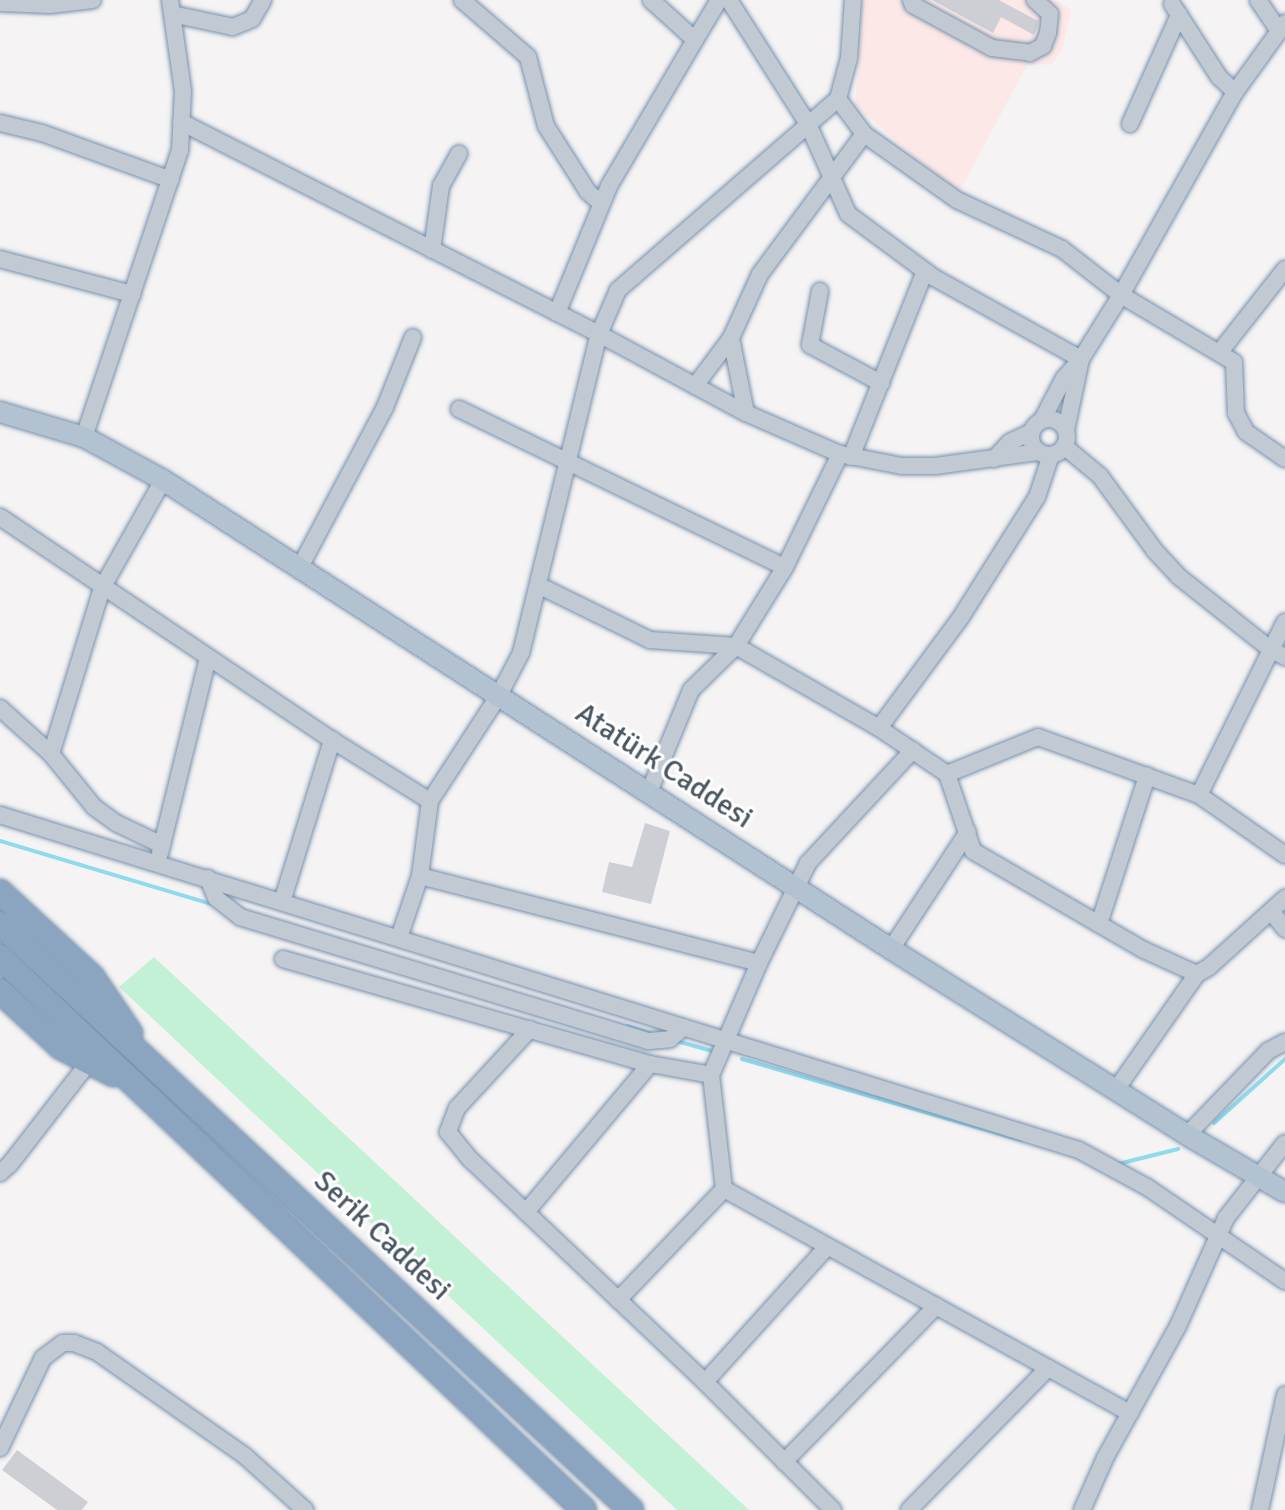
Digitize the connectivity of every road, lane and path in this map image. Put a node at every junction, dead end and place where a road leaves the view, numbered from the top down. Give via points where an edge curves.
1 (93, 0) edge
2 (263, 0) edge
3 (462, 0) edge
4 (651, 0) edge
5 (719, 0) edge
6 (729, 0) edge
7 (853, 0) edge
8 (911, 0) edge
9 (1035, 0) edge
10 (1258, 0) edge
11 (0, 3) edge
12 (171, 7) edge
13 (1282, 26) edge
14 (695, 40) junction
15 (1235, 92) junction
16 (838, 99) junction
17 (181, 122) junction
18 (0, 123) edge
19 (808, 124) junction
20 (1130, 124) dead end
21 (864, 134) junction
22 (459, 154) dead end
23 (833, 179) junction
24 (171, 180) junction
25 (602, 204) junction
26 (432, 250) junction
27 (0, 259) edge
28 (1285, 269) edge
29 (925, 271) junction
30 (820, 291) dead end
31 (132, 294) junction
32 (1121, 295) junction
33 (557, 313) junction
34 (599, 334) junction
35 (413, 337) dead end
36 (731, 338) junction
37 (1219, 353) junction
38 (1081, 359) junction
39 (881, 383) junction
40 (695, 386) junction
41 (459, 409) dead end
42 (0, 412) edge
43 (746, 413) junction
44 (1036, 426) junction
45 (84, 437) junction
46 (1055, 446) junction
47 (846, 456) junction
48 (994, 459) junction
49 (1285, 459) edge
50 (567, 463) junction
51 (163, 480) junction
52 (0, 517) edge
53 (785, 567) junction
54 (299, 569) junction
55 (538, 585) junction
56 (102, 588) junction
57 (1285, 622) edge
58 (736, 646) junction
59 (1277, 653) edge
60 (208, 658) junction
61 (499, 695) junction
62 (0, 708) edge
63 (879, 728) junction
64 (332, 740) junction
65 (913, 750) junction
66 (51, 754) junction
67 (947, 774) junction
68 (1147, 776) junction
69 (649, 792) junction
70 (1199, 795) junction
71 (430, 801) junction
72 (0, 815) edge
73 (968, 832) junction
74 (162, 845) junction
75 (1285, 855) edge
76 (158, 863) junction
77 (420, 876) junction
78 (208, 878) junction
79 (795, 886) junction
80 (0, 892) edge
81 (1285, 898) edge
82 (282, 902) junction
83 (1271, 911) junction
84 (0, 924) edge
85 (1099, 924) junction
86 (1285, 929) edge
87 (399, 938) junction
88 (891, 949) junction
89 (0, 957) edge
90 (283, 959) dead end
91 (759, 963) junction
92 (1197, 974) junction
93 (0, 991) edge
94 (81, 1017) junction
95 (684, 1027) junction
96 (530, 1029) junction
97 (727, 1040) junction
98 (1285, 1042) edge
99 (89, 1062) junction
100 (650, 1064) junction
101 (154, 1068) junction
102 (711, 1075) junction
103 (137, 1087) junction
104 (1115, 1091) junction
105 (1187, 1135) junction
106 (1285, 1143) edge
107 (0, 1173) edge
108 (1256, 1175) junction
109 (724, 1189) junction
110 (1285, 1192) edge
111 (526, 1212) junction
112 (1217, 1237) junction
113 (828, 1246) junction
114 (1285, 1281) edge
115 (618, 1300) junction
116 (936, 1306) junction
117 (1048, 1368) junction
118 (705, 1382) junction
119 (1285, 1395) edge
120 (1130, 1413) junction
121 (0, 1448) edge
122 (784, 1462) junction
123 (305, 1510) edge
124 (584, 1510) edge
125 (631, 1510) edge
126 (833, 1510) edge
127 (909, 1510) edge
128 (1082, 1510) edge
129 (1260, 1510) edge

1 - 11 street via 38,6
2 - 12 street via 252,19 233,27
3 - 25 street via 528,57 546,126 588,192
4 - 14 street
5 - 14 street
6 - 19 street
7 - 16 street via 849,58
8 - 9 street via 992,48 1030,53 1043,46 1050,14
10 - 13 street
12 - 17 street via 183,91
13 - 15 street
14 - 25 street
15 - 20 street via 1219,77 1176,9
15 - 32 street
16 - 19 street
16 - 21 street
17 - 24 street
17 - 26 street
18 - 24 street
19 - 23 street
19 - 34 street via 618,290
21 - 23 street
21 - 32 street via 957,200 1062,249
22 - 26 street via 441,186
23 - 29 street via 848,214
23 - 36 street via 760,274
24 - 31 street
25 - 33 street
26 - 33 street
27 - 31 street
28 - 37 street
29 - 38 street
29 - 39 street
30 - 39 street via 810,345
31 - 45 street
32 - 37 street
32 - 38 street
33 - 34 street
34 - 40 street
34 - 50 street
35 - 54 street via 385,407
36 - 40 street
36 - 43 street
37 - 49 street via 1234,362 1236,413 1246,432
38 - 44 street
38 - 46 street
39 - 47 street
40 - 43 street
41 - 50 street
42 - 45 main road, Atatürk Caddesi
43 - 47 street
44 - 46 street via 1032,444
44 - 46 street via 1058,421
44 - 48 street
45 - 51 main road, Atatürk Caddesi
46 - 48 street
46 - 59 street via 1100,476 1178,576
46 - 63 street via 1037,497 970,603
47 - 48 street via 902,466
47 - 53 street
50 - 53 street
50 - 55 street
51 - 54 main road, Atatürk Caddesi
51 - 56 street
52 - 56 street
53 - 58 street
54 - 61 main road, Atatürk Caddesi
55 - 58 street via 650,640
55 - 61 street via 521,653
56 - 60 street
56 - 66 street
57 - 59 street
58 - 63 street
58 - 69 street via 691,690
59 - 70 street
60 - 64 street
60 - 74 street
61 - 69 main road, Atatürk Caddesi
61 - 71 street
62 - 66 street
63 - 65 street
64 - 71 street
64 - 82 street
65 - 67 street
65 - 79 street via 816,854
66 - 74 street via 94,807
67 - 68 street via 1038,737
67 - 73 street
68 - 70 street
68 - 85 street
69 - 79 main road, Atatürk Caddesi
70 - 75 street
71 - 77 street
72 - 76 street
73 - 85 street via 973,851
73 - 88 street
74 - 76 street
76 - 78 street
77 - 87 street
77 - 91 street
78 - 82 street
78 - 95 street via 216,898 240,917 649,1041 670,1039
79 - 88 main road, Atatürk Caddesi
79 - 91 street
80 - 101 highway via 92,977
81 - 83 street
82 - 87 street
83 - 86 street
83 - 92 street
84 - 94 highway
85 - 92 street
87 - 95 street
88 - 104 main road, Atatürk Caddesi
89 - 94 highway
90 - 96 street
91 - 97 street
92 - 104 street
93 - 99 highway via 61,1047
94 - 101 highway, Serik Caddesi
94 - 103 highway, Serik Caddesi
95 - 97 street
96 - 100 street
96 - 111 street via 457,1108 448,1132
97 - 102 street
97 - 112 street via 1079,1150 1147,1187
98 - 105 street via 1268,1051
99 - 103 highway
99 - 107 street
100 - 102 street
100 - 111 street
101 - 125 highway, Serik Caddesi
102 - 109 street
103 - 124 highway, Serik Caddesi
104 - 105 main road, Atatürk Caddesi
105 - 108 main road, Atatürk Caddesi
106 - 108 street
108 - 110 main road, Atatürk Caddesi
108 - 112 street
109 - 113 street
109 - 115 street
111 - 115 street
112 - 114 street
112 - 120 street via 1178,1326
113 - 116 street
113 - 118 street
115 - 118 street
116 - 117 street
116 - 122 street
117 - 120 street
117 - 127 street
118 - 122 street
119 - 129 street
120 - 128 street
121 - 123 street via 43,1358 63,1343 74,1343 97,1352 245,1456
122 - 126 street

